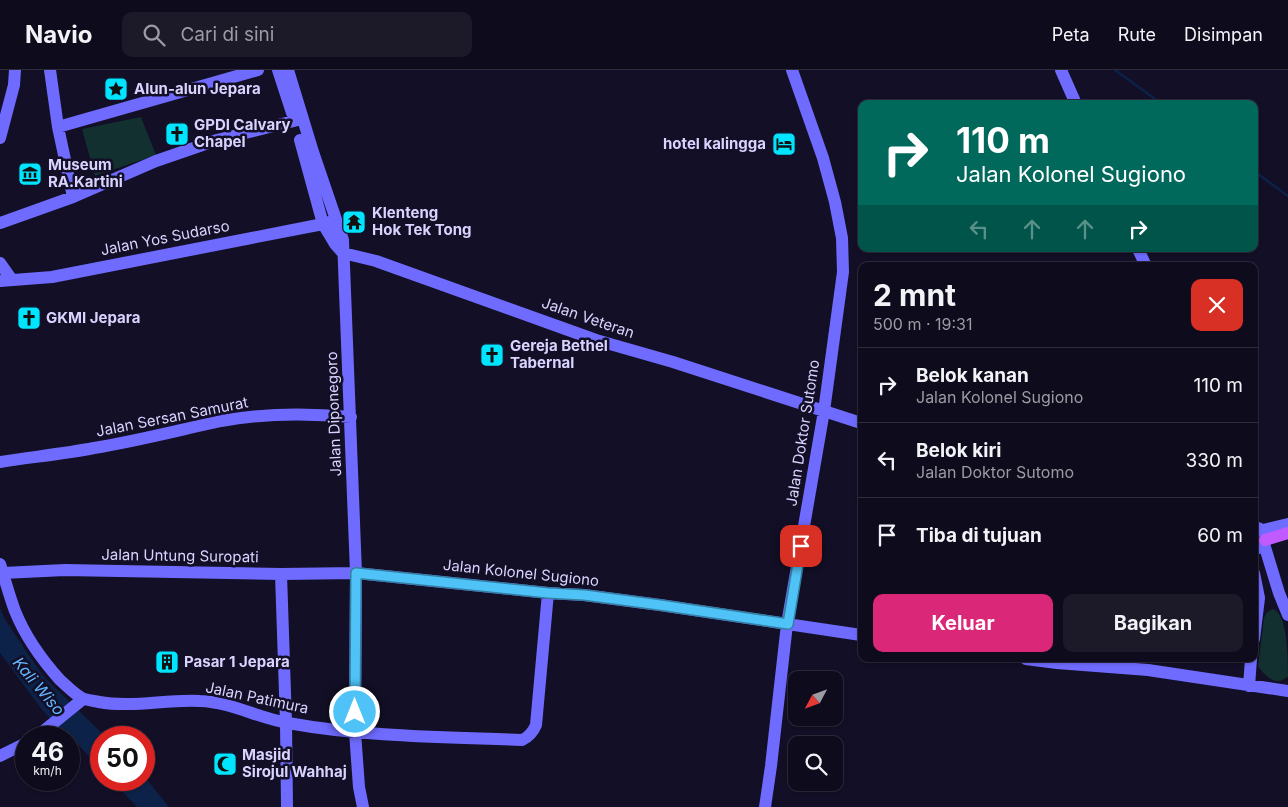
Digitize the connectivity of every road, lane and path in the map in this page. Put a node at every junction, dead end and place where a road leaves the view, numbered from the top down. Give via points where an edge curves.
1 (15, 70) edge
2 (50, 70) edge
3 (258, 70) edge
4 (278, 70) edge
5 (288, 70) edge
6 (792, 70) edge
7 (1061, 70) edge
8 (1074, 100) edge
9 (299, 120) junction
10 (58, 127) junction
11 (0, 138) edge
12 (73, 197) junction
13 (336, 220) junction
14 (0, 223) edge
15 (323, 224) junction
16 (343, 253) junction
17 (0, 263) edge
18 (6, 280) edge
19 (824, 411) junction
20 (351, 418) junction
21 (858, 421) edge
22 (0, 462) edge
23 (1288, 524) edge
24 (1288, 533) edge
25 (1258, 534) edge
26 (1, 569) edge
27 (356, 573) junction
28 (281, 574) junction
29 (548, 593) junction
30 (1258, 593) edge
31 (1278, 593) junction
32 (1259, 598) junction
33 (1258, 606) edge
34 (1288, 615) edge
35 (788, 624) junction
36 (858, 635) edge
37 (1049, 662) edge
38 (1252, 662) edge
39 (1249, 686) junction
40 (1288, 691) edge
41 (80, 702) junction
42 (286, 723) junction
43 (50, 726) edge
44 (355, 732) junction
45 (15, 748) edge
46 (0, 756) edge
47 (287, 807) edge
48 (363, 807) edge
49 (764, 807) edge

1 - 11 street
2 - 10 street
3 - 10 street
4 - 9 street, Jalan Diponegoro
5 - 9 street, Jalan Diponegoro
6 - 19 street, Jalan Doktor Sutomo via 823,158 842,238 843,272
7 - 8 street
9 - 12 street via 184,151
9 - 13 street, Jalan Diponegoro
9 - 15 street, Jalan Diponegoro
10 - 12 street
12 - 14 street
13 - 15 street, Jalan Yos Sudarso
13 - 16 street, Jalan Diponegoro via 343,240
15 - 16 street, Jalan Diponegoro
15 - 18 street, Jalan Yos Sudarso via 52,277
16 - 19 street, Jalan Veteran via 376,261 603,342
16 - 20 street, Jalan Diponegoro
17 - 18 street
19 - 21 street, Jalan Veteran
19 - 35 street, Jalan Doktor Sutomo
20 - 22 street, Jalan Sersan Samurat via 300,414 223,421 93,449
20 - 27 street, Jalan Diponegoro
23 - 25 street
24 - 25 main road
25 - 31 street
26 - 28 street, Jalan Untung Suropati
26 - 41 street via 15,612 37,650
27 - 28 street, Jalan Untung Suropati
27 - 29 street, Jalan Kolonel Sugiono
27 - 44 street, Jalan Diponegoro
28 - 42 street
29 - 35 street, Jalan Kolonel Sugiono via 584,595
29 - 44 street, Jalan Patimura via 536,725 526,738
30 - 32 street
31 - 32 street
31 - 34 street
32 - 33 street
35 - 36 street, Jalan Kolonel Sugiono
35 - 49 street, Jalan Doktor Sutomo
37 - 39 street via 1148,670
38 - 39 street
39 - 40 street
41 - 42 street, Jalan Patimura via 210,702
41 - 43 street
42 - 44 street, Jalan Patimura
42 - 47 street
44 - 48 street, Jalan Diponegoro
45 - 46 street

